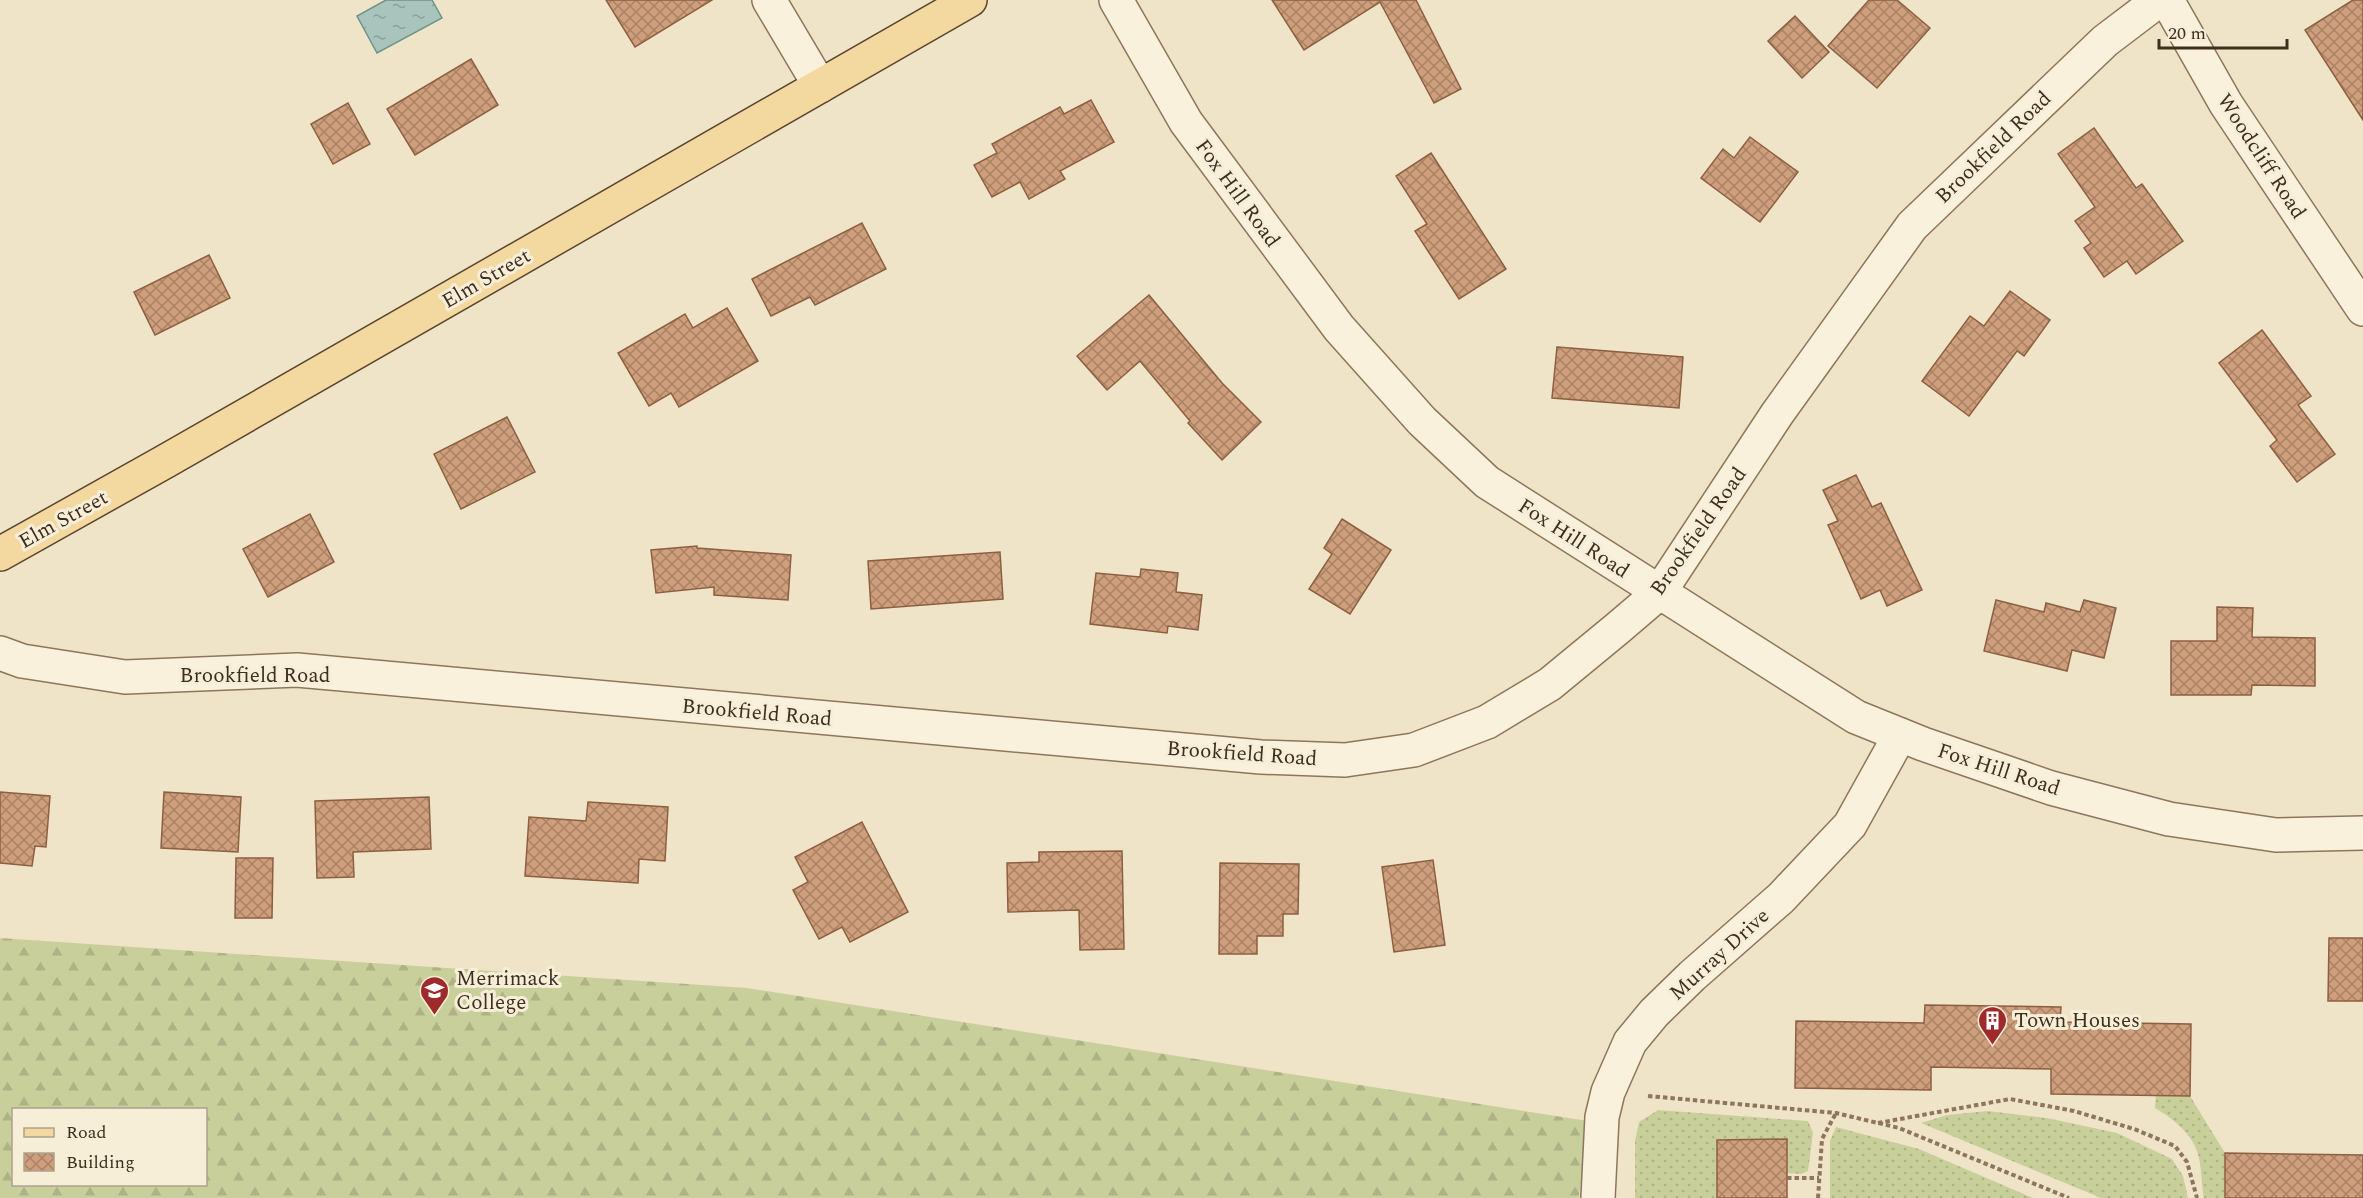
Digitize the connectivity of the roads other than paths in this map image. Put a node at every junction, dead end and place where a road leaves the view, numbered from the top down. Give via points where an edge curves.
1 (769, 0) edge
2 (970, 0) edge
3 (1116, 0) edge
4 (2159, 0) edge
5 (2167, 0) edge
6 (820, 86) junction
7 (2363, 309) edge
8 (0, 554) edge
9 (1659, 593) junction
10 (0, 653) edge
11 (1899, 735) junction
12 (2363, 833) edge
13 (1598, 1198) edge

1 - 6 street
2 - 6 main road, Elm Street
3 - 9 street, Fox Hill Road via 1193,131 1339,328 1422,421 1487,482
4 - 9 street, Brookfield Road via 2105,41 1912,226 1777,414
5 - 7 street, Woodcliff Road via 2226,104
6 - 8 main road, Elm Street
9 - 10 street, Brookfield Road via 1550,684 1486,722 1414,750 1346,760 1261,757 297,670 125,677 22,661
9 - 11 street, Fox Hill Road via 1856,717
11 - 12 street, Fox Hill Road via 2051,788 2169,819 2276,835
11 - 13 street, Murray Drive via 1850,825 1781,898 1692,976 1629,1042 1602,1117

